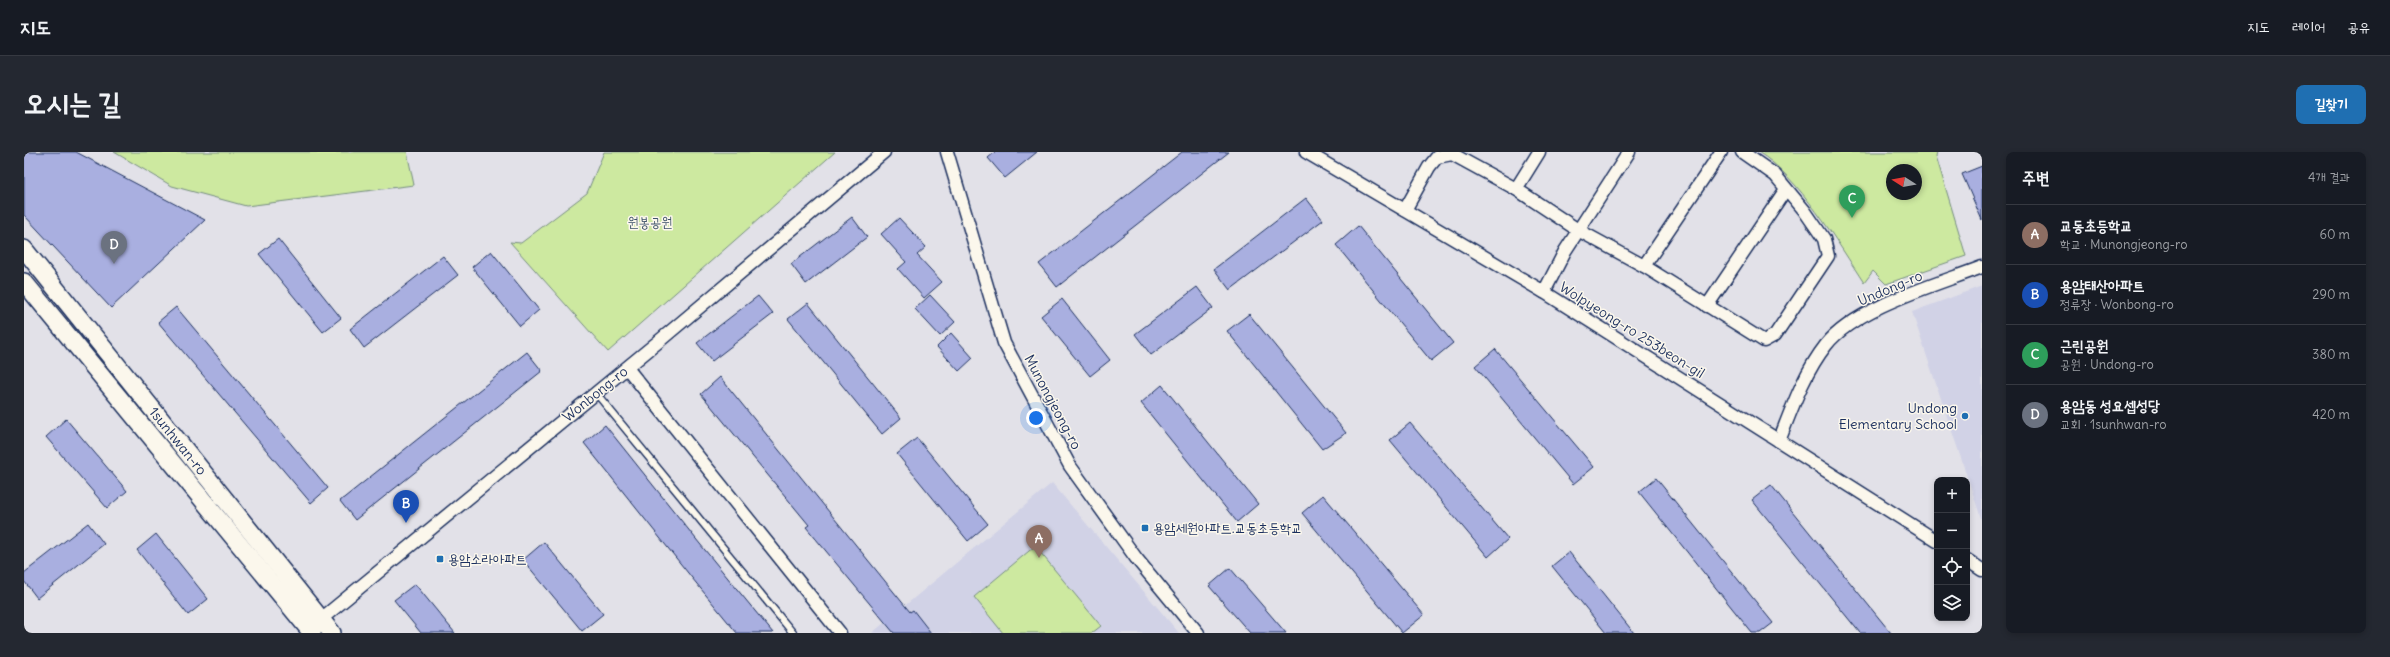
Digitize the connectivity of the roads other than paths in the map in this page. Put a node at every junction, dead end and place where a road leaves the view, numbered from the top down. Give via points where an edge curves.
1 (884, 152) edge
2 (946, 152) edge
3 (1306, 152) edge
4 (1539, 152) edge
5 (1629, 152) edge
6 (1721, 152) edge
7 (1742, 152) edge
8 (1786, 188) junction
9 (1516, 189) junction
10 (1405, 210) junction
11 (1578, 230) junction
12 (24, 249) edge
13 (1644, 266) junction
14 (1982, 266) edge
15 (24, 282) edge
16 (1544, 292) junction
17 (1707, 306) junction
18 (627, 368) junction
19 (596, 393) junction
20 (1779, 441) junction
21 (1934, 539) edge
22 (1970, 562) edge
23 (1982, 570) edge
24 (311, 629) edge
25 (332, 633) edge
26 (793, 633) edge
27 (840, 633) edge
28 (1198, 633) edge

1 - 18 street, Wonbong-ro
2 - 28 street, Munongjeong-ro via 1004,343 1070,466 1136,558
3 - 10 street, Wolpyeong-ro 253beon-gil
4 - 9 street
5 - 11 street
6 - 13 street
7 - 8 street via 1775,175
8 - 17 street
8 - 17 street via 1824,239 1828,256 1775,335 1764,341
9 - 10 street via 1452,154 1437,157
9 - 11 street
10 - 16 street, Wolpyeong-ro 253beon-gil
11 - 13 street
11 - 16 street
12 - 24 street, 1sunhwan-ro
13 - 17 street
14 - 20 street, Undong-ro via 1860,316 1826,345 1802,383
15 - 24 street, 1sunhwan-ro
16 - 20 street, Wolpyeong-ro 253beon-gil
18 - 19 street, Wonbong-ro
18 - 27 street
19 - 24 street, Wonbong-ro
19 - 26 lane
20 - 21 street, Wolpyeong-ro 253beon-gil
22 - 23 street
24 - 25 street, 1sunhwan-ro

